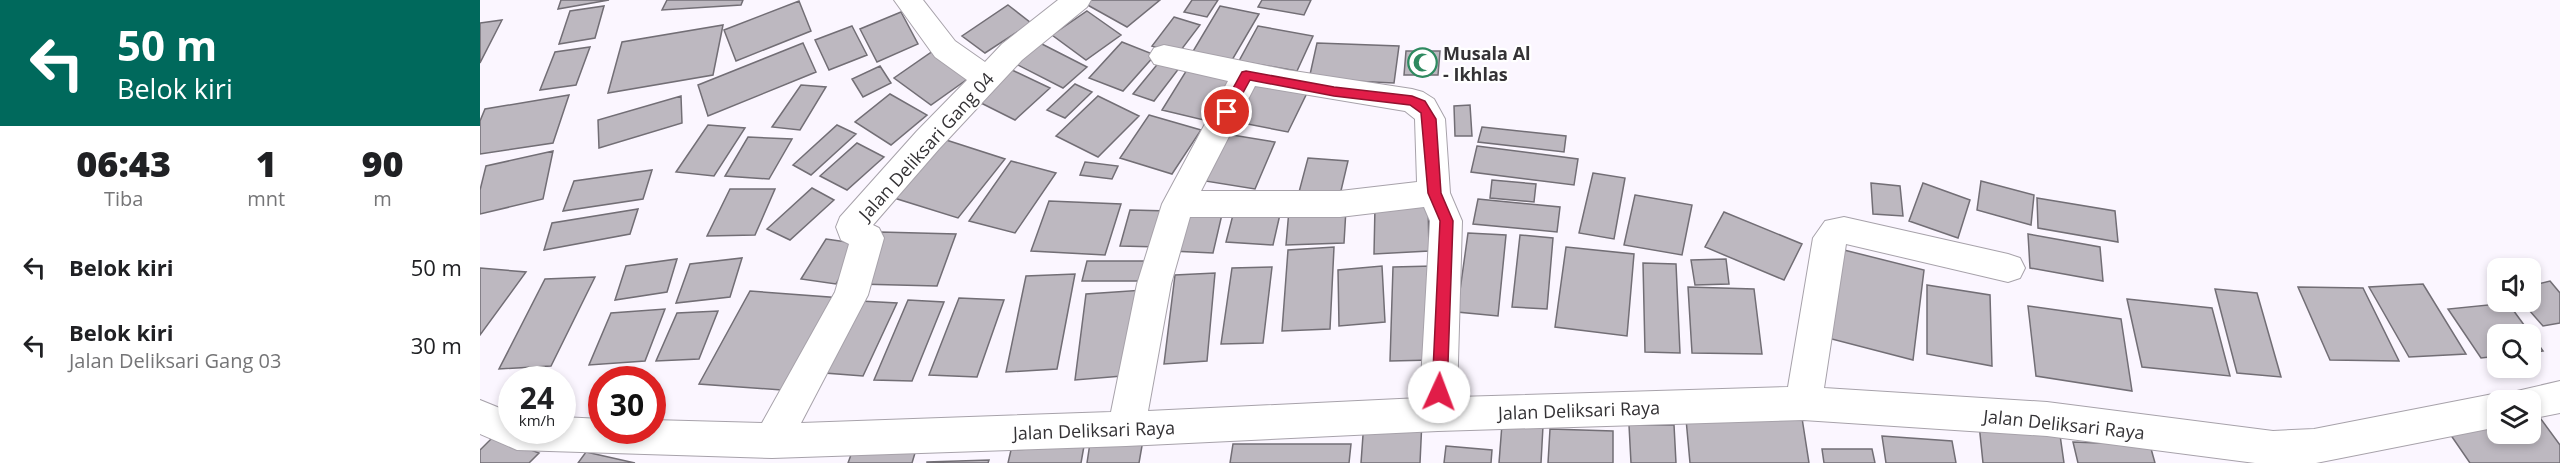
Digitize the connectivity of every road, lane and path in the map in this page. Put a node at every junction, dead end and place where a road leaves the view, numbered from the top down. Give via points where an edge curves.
1 (908, 0) edge
2 (1077, 0) edge
3 (1164, 56) dead end
4 (1246, 75) junction
5 (987, 78) junction
6 (1434, 193) junction
7 (1178, 204) junction
8 (2008, 268) dead end
9 (2560, 397) edge
10 (2541, 401) edge
11 (1803, 403) junction
12 (2487, 413) edge
13 (1438, 414) junction
14 (480, 417) edge
15 (498, 424) edge
16 (1126, 429) junction
17 (576, 435) edge
18 (772, 441) junction
19 (2306, 455) edge

1 - 5 street via 945,49
2 - 5 street, Jalan Deliksari Gang 04 via 1012,52
3 - 4 street
4 - 6 street via 1412,100 1421,105 1430,119
4 - 7 street
5 - 18 street, Jalan Deliksari Gang 04 via 852,227 867,238 850,296
6 - 7 street via 1340,204
6 - 13 street via 1446,221
7 - 16 street via 1154,284
8 - 11 street via 1844,230 1833,234
9 - 10 street
11 - 13 street, Jalan Deliksari Raya
11 - 19 street, Jalan Deliksari Raya via 2047,419
12 - 19 street, Jalan Deliksari Raya
13 - 16 street, Jalan Deliksari Raya
14 - 15 street, Jalan Deliksari Raya
16 - 18 street, Jalan Deliksari Raya
17 - 18 street, Jalan Deliksari Raya

